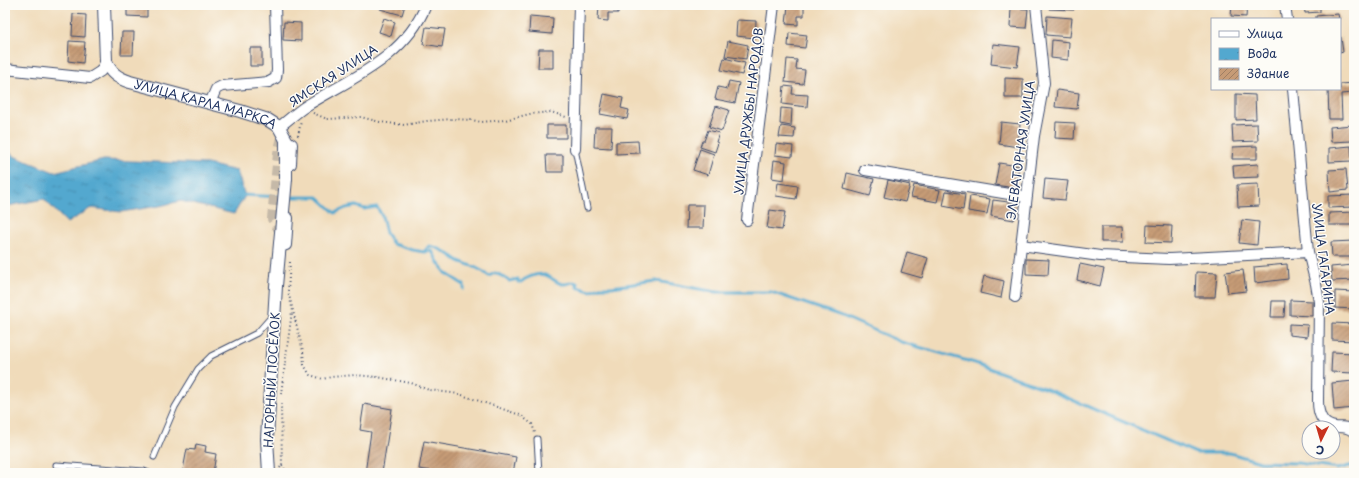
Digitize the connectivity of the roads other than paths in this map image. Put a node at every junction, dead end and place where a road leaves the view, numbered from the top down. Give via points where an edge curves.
1 (104, 5) edge
2 (275, 5) edge
3 (426, 5) edge
4 (579, 5) edge
5 (774, 5) edge
6 (1036, 5) edge
7 (1286, 5) edge
8 (1287, 18) edge
9 (106, 61) junction
10 (5, 69) edge
11 (1293, 90) edge
12 (210, 103) junction
13 (279, 127) junction
14 (575, 149) joint
15 (865, 170) dead end
16 (1027, 197) junction
17 (587, 208) dead end
18 (747, 220) dead end
19 (1021, 245) junction
20 (1308, 252) junction
21 (276, 286) joint
22 (1015, 297) dead end
23 (274, 313) junction
24 (1354, 432) edge
25 (537, 438) road end
26 (154, 457) dead end
27 (56, 465) dead end
28 (149, 473) edge
29 (269, 473) edge
30 (539, 473) edge

1 - 9 street
2 - 12 street via 276,78 269,82 222,86 216,89
3 - 13 street, ЯМСКАЯ УЛИЦА via 422,16 409,34 381,62 302,109
4 - 14 street
5 - 18 street, УЛИЦА ДРУЖБЫ НАРОДОВ
6 - 16 street, ЭЛЕВАТОРНАЯ УЛИЦА via 1044,83 1034,136
7 - 8 street
9 - 10 street via 101,71 90,78
9 - 12 street, УЛИЦА КАРЛА МАРКСА via 108,68 121,79
11 - 20 street, УЛИЦА ГАГАРИНА
12 - 13 street, УЛИЦА КАРЛА МАРКСА via 256,115
13 - 21 street, УЛИЦА КАРЛА МАРКСА via 286,140 286,180
14 - 17 lane
15 - 16 street
16 - 19 street, ЭЛЕВАТОРНАЯ УЛИЦА
19 - 20 street via 1100,256 1169,258
19 - 22 street, ЭЛЕВАТОРНАЯ УЛИЦА
20 - 24 street, УЛИЦА ГАГАРИНА via 1319,302 1319,413 1322,420 1329,425
21 - 23 street, НАГОРНЫЙ ПОСЁЛОК
23 - 26 lane via 257,333 211,356 198,370 175,407
23 - 29 street, НАГОРНЫЙ ПОСЁЛОК via 267,439
25 - 30 lane
27 - 28 lane

